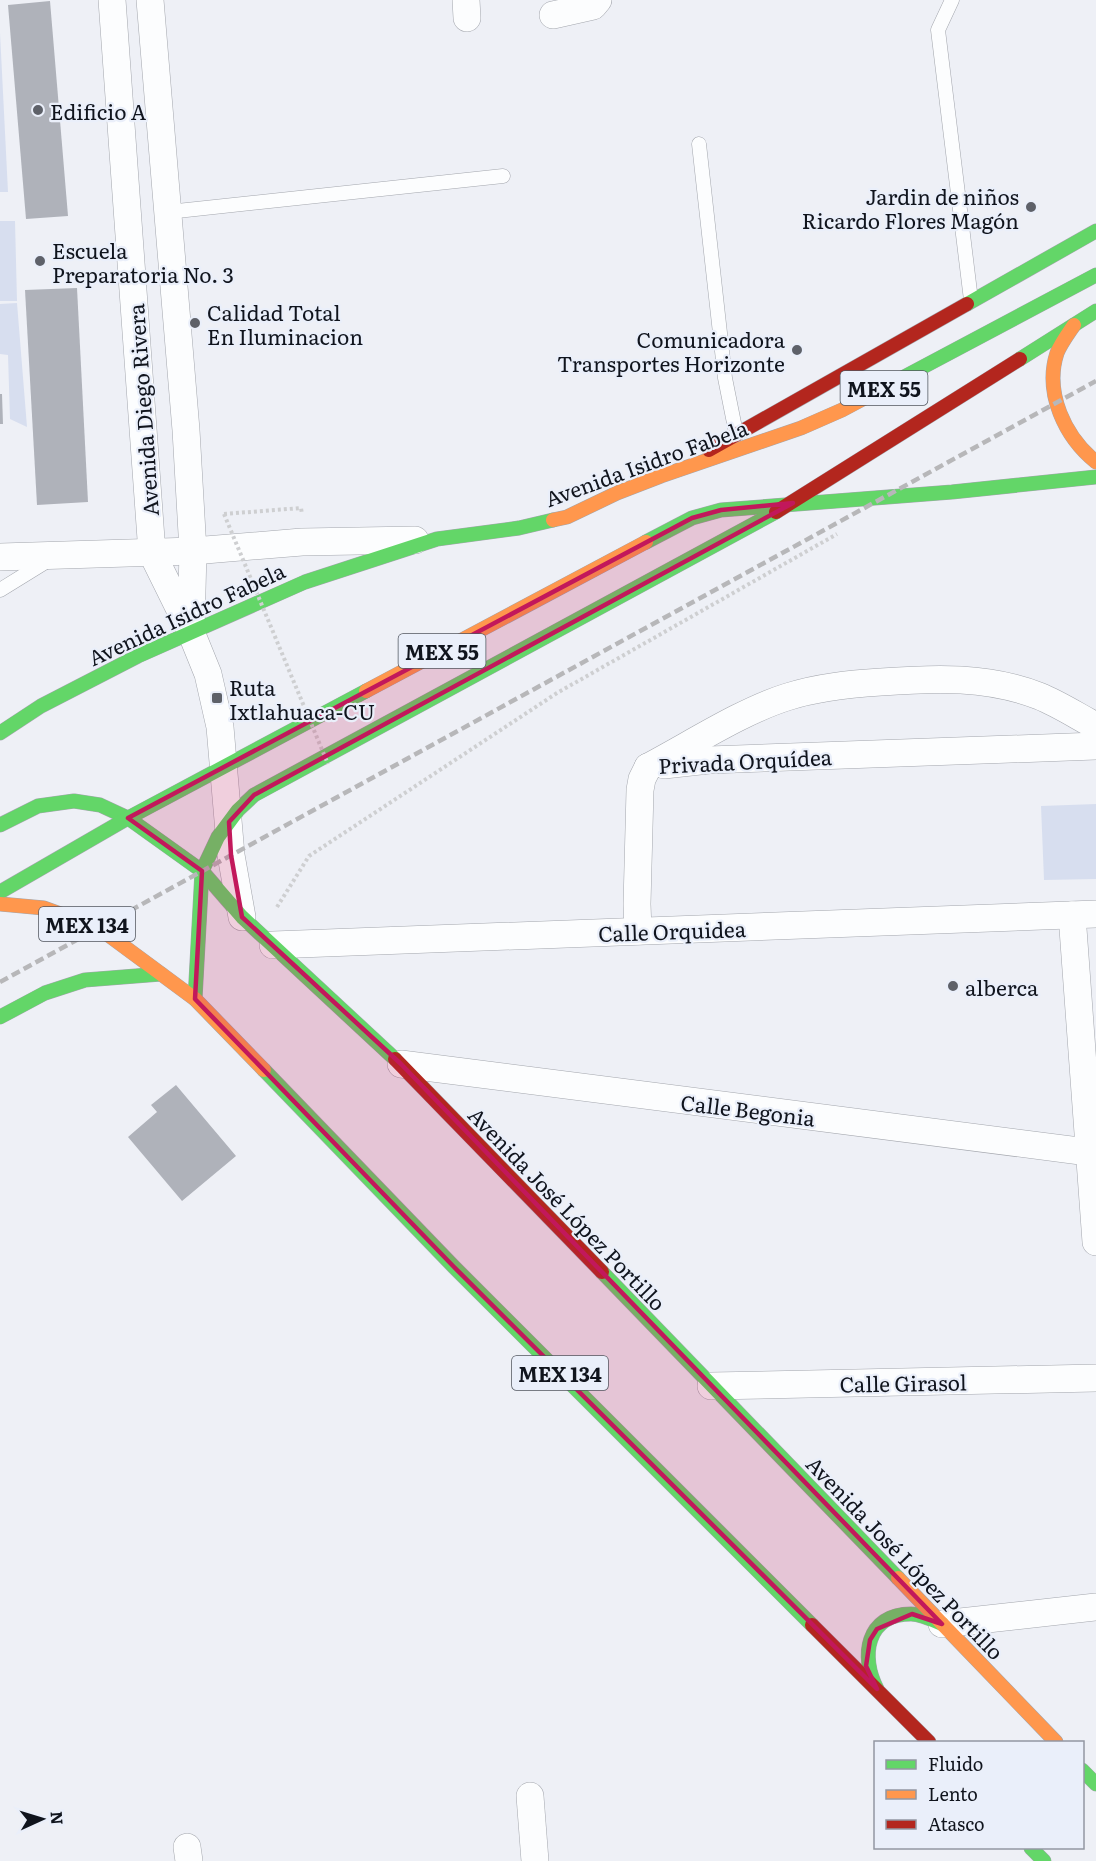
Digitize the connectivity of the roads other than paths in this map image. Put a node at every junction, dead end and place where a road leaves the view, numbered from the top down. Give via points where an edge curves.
1 (112, 0) edge
2 (150, 0) edge
3 (598, 0) edge
4 (952, 0) edge
5 (553, 15) dead end
6 (699, 144) dead end
7 (503, 176) dead end
8 (168, 212) junction
9 (1096, 231) edge
10 (1096, 275) edge
11 (971, 302) junction
12 (1096, 311) edge
13 (1075, 324) junction
14 (186, 430) junction
15 (144, 432) junction
16 (736, 435) junction
17 (1096, 462) edge
18 (661, 476) junction
19 (1096, 477) edge
20 (793, 503) junction
21 (437, 539) junction
22 (193, 551) junction
23 (152, 553) junction
24 (0, 557) edge
25 (54, 557) junction
26 (0, 590) edge
27 (190, 632) junction
28 (1096, 726) edge
29 (0, 733) edge
30 (1096, 746) edge
31 (225, 766) junction
32 (648, 767) junction
33 (128, 818) junction
34 (229, 822) junction
35 (0, 825) edge
36 (202, 871) junction
37 (0, 892) edge
38 (0, 903) edge
39 (1084, 915) edge
40 (258, 931) junction
41 (638, 931) junction
42 (161, 974) junction
43 (195, 999) junction
44 (0, 1017) edge
45 (401, 1064) junction
46 (1093, 1153) edge
47 (1096, 1242) edge
48 (1096, 1378) edge
49 (711, 1386) junction
50 (1096, 1607) edge
51 (942, 1624) junction
52 (877, 1689) junction
53 (927, 1741) edge
54 (1054, 1741) edge
55 (1084, 1771) edge
56 (1096, 1784) edge
57 (530, 1796) dead end
58 (1032, 1849) edge
59 (535, 1861) edge
60 (1044, 1861) edge

1 - 15 street, Avenida Diego Rivera
2 - 8 street, Avenida Diego Rivera
3 - 5 street via 593,6
4 - 11 lane via 938,30
6 - 16 lane via 725,378
7 - 8 lane
8 - 14 street, Avenida Diego Rivera
9 - 11 main road, MEX 55
10 - 18 main road, Avenida Isidro Fabela / MEX 55 via 842,410
11 - 16 main road, MEX 55
12 - 13 main road
13 - 17 main road via 1055,359 1056,398 1070,435
13 - 20 main road
14 - 15 street
14 - 22 street, Avenida Diego Rivera
15 - 23 street, Avenida Diego Rivera
16 - 18 main road, MEX 55
18 - 21 main road, Avenida Isidro Fabela / MEX 55 via 567,517
19 - 20 main road, MEX 55
20 - 31 main road, MEX 55 via 721,510 692,518
20 - 34 main road via 254,795
21 - 22 street via 302,542
21 - 27 main road, Avenida Isidro Fabela / MEX 55 via 305,582
22 - 23 street
22 - 27 street, Avenida Diego Rivera
23 - 25 street
23 - 27 street, Avenida Diego Rivera
24 - 25 street
25 - 26 lane
27 - 29 main road, Avenida Isidro Fabela / MEX 55 via 72,689
27 - 31 street, Avenida Diego Rivera via 208,675
28 - 32 street, Privada Orquídea via 1040,696 973,680 937,678 855,684 785,697
30 - 32 street, Privada Orquídea via 709,760
31 - 33 main road, MEX 55
31 - 34 street, Avenida Diego Rivera
32 - 41 street via 640,790
33 - 35 main road, Avenida José López Portillo via 100,805 74,801 38,806
33 - 36 main road, Avenida José López Portillo
33 - 37 main road, MEX 55
34 - 36 main road
34 - 40 street, Avenida Diego Rivera via 231,855
36 - 40 main road, Avenida José López Portillo
36 - 43 main road
38 - 42 main road, MEX 134 via 44,908 99,928
39 - 41 street, Calle Orquidea
39 - 46 street
40 - 41 street, Calle Orquidea
40 - 45 main road, Avenida José López Portillo
42 - 43 main road, MEX 134
42 - 44 main road via 85,980 45,993
43 - 52 main road, MEX 134 via 454,1267
45 - 46 street, Calle Begonia
45 - 49 main road, Avenida José López Portillo
46 - 47 street
48 - 49 street, Calle Girasol
49 - 51 main road, Avenida José López Portillo
50 - 51 street
51 - 52 main road via 912,1614 887,1621 877,1629 866,1659
51 - 54 main road, Avenida José López Portillo
52 - 53 main road, MEX 134
55 - 56 main road
57 - 59 street
58 - 60 main road

